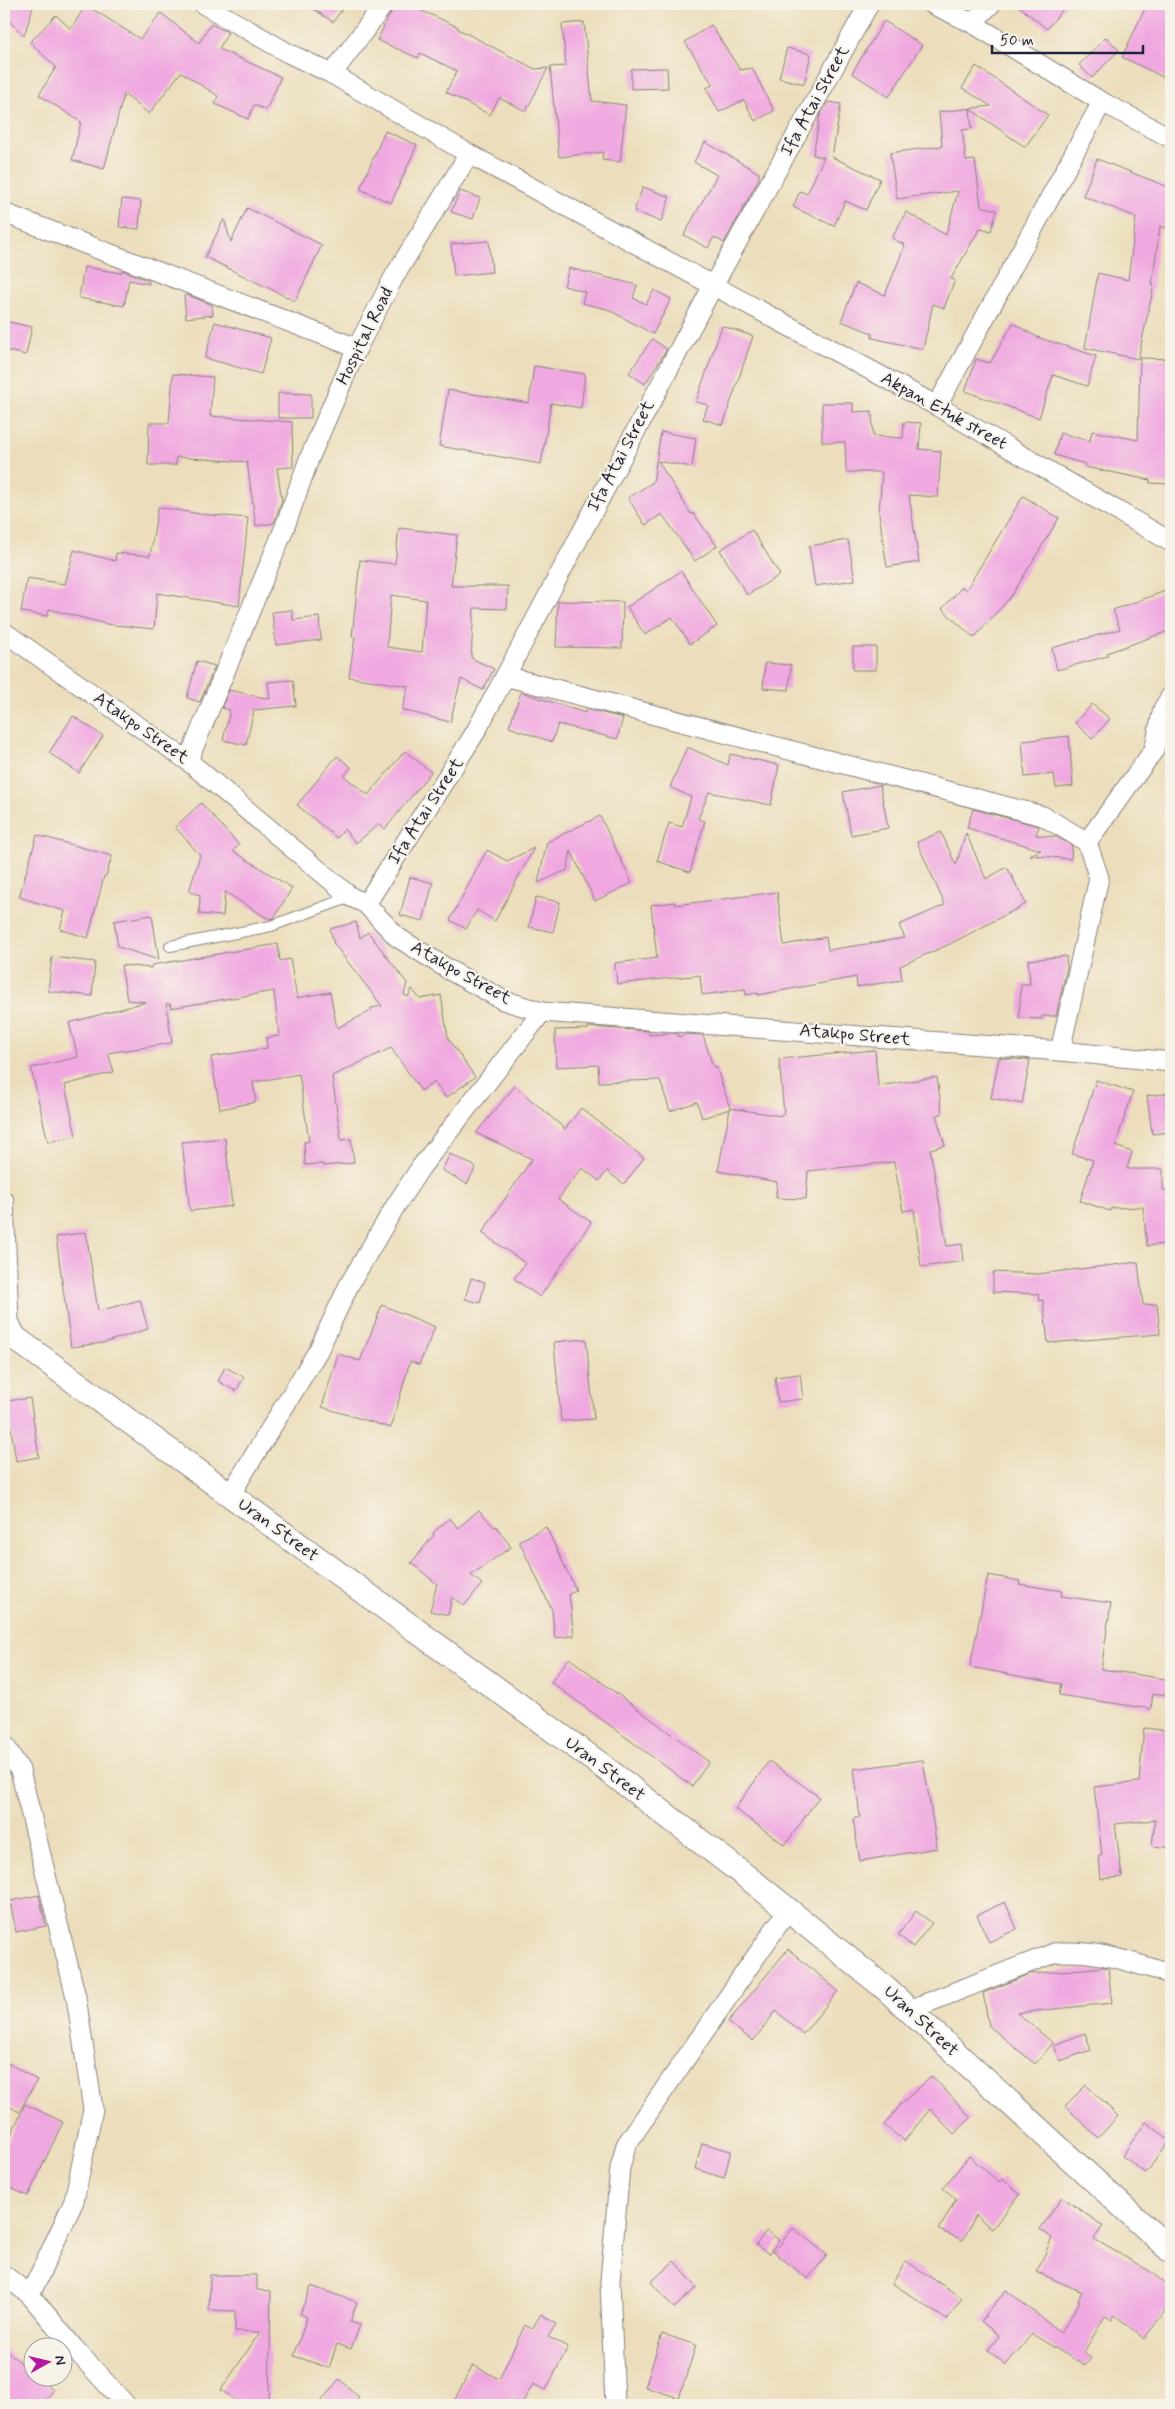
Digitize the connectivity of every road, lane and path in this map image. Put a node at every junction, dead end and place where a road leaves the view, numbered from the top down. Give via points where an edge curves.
1 (203, 4) edge
2 (384, 4) edge
3 (869, 4) edge
4 (932, 4) edge
5 (991, 4) edge
6 (972, 23) junction
7 (332, 74) junction
8 (1102, 102) junction
9 (1171, 138) edge
10 (468, 154) junction
11 (4, 213) edge
12 (714, 284) junction
13 (357, 348) junction
14 (937, 406) junction
15 (1171, 542) edge
16 (4, 632) edge
17 (505, 676) junction
18 (1171, 696) edge
19 (188, 761) junction
20 (1087, 842) junction
21 (359, 901) junction
22 (170, 946) dead end
23 (542, 1012) junction
24 (1060, 1051) junction
25 (1171, 1062) edge
26 (4, 1202) edge
27 (12, 1336) edge
28 (230, 1494) junction
29 (4, 1744) edge
30 (788, 1910) junction
31 (1171, 1974) edge
32 (909, 2010) junction
33 (1171, 2251) edge
34 (4, 2275) edge
35 (30, 2295) junction
36 (126, 2405) edge
37 (615, 2405) edge

1 - 7 street, Akpan Etuk street
2 - 7 street
3 - 12 street, Ifa Atai Street
4 - 6 street
5 - 6 street
6 - 8 street
7 - 10 street, Akpan Etuk street
8 - 9 street
8 - 14 street
10 - 12 street, Akpan Etuk street
10 - 13 street, Hospital Road via 394,277
11 - 13 street
12 - 14 street, Akpan Etuk street
12 - 17 street, Ifa Atai Street
13 - 19 street, Hospital Road
14 - 15 street, Akpan Etuk street
16 - 19 street, Atakpo Street
17 - 20 street via 1043,816
17 - 21 street, Ifa Atai Street via 475,733
18 - 20 street via 1163,709 1154,750
19 - 21 street, Atakpo Street
20 - 24 street via 1099,878
21 - 22 lane via 271,926
21 - 23 street, Atakpo Street via 397,937 451,971 503,1000
23 - 24 street, Atakpo Street
23 - 28 street via 401,1197 349,1285 318,1351
24 - 25 street, Atakpo Street
26 - 27 street
27 - 28 street, Uran Street
28 - 30 street, Uran Street via 601,1765
29 - 35 street via 20,1770 76,1997 93,2109 74,2201
30 - 32 street, Uran Street
30 - 37 street via 626,2145 620,2168 610,2280
31 - 32 street via 1074,1950 1054,1953
32 - 33 street, Uran Street
34 - 35 street
35 - 36 street

